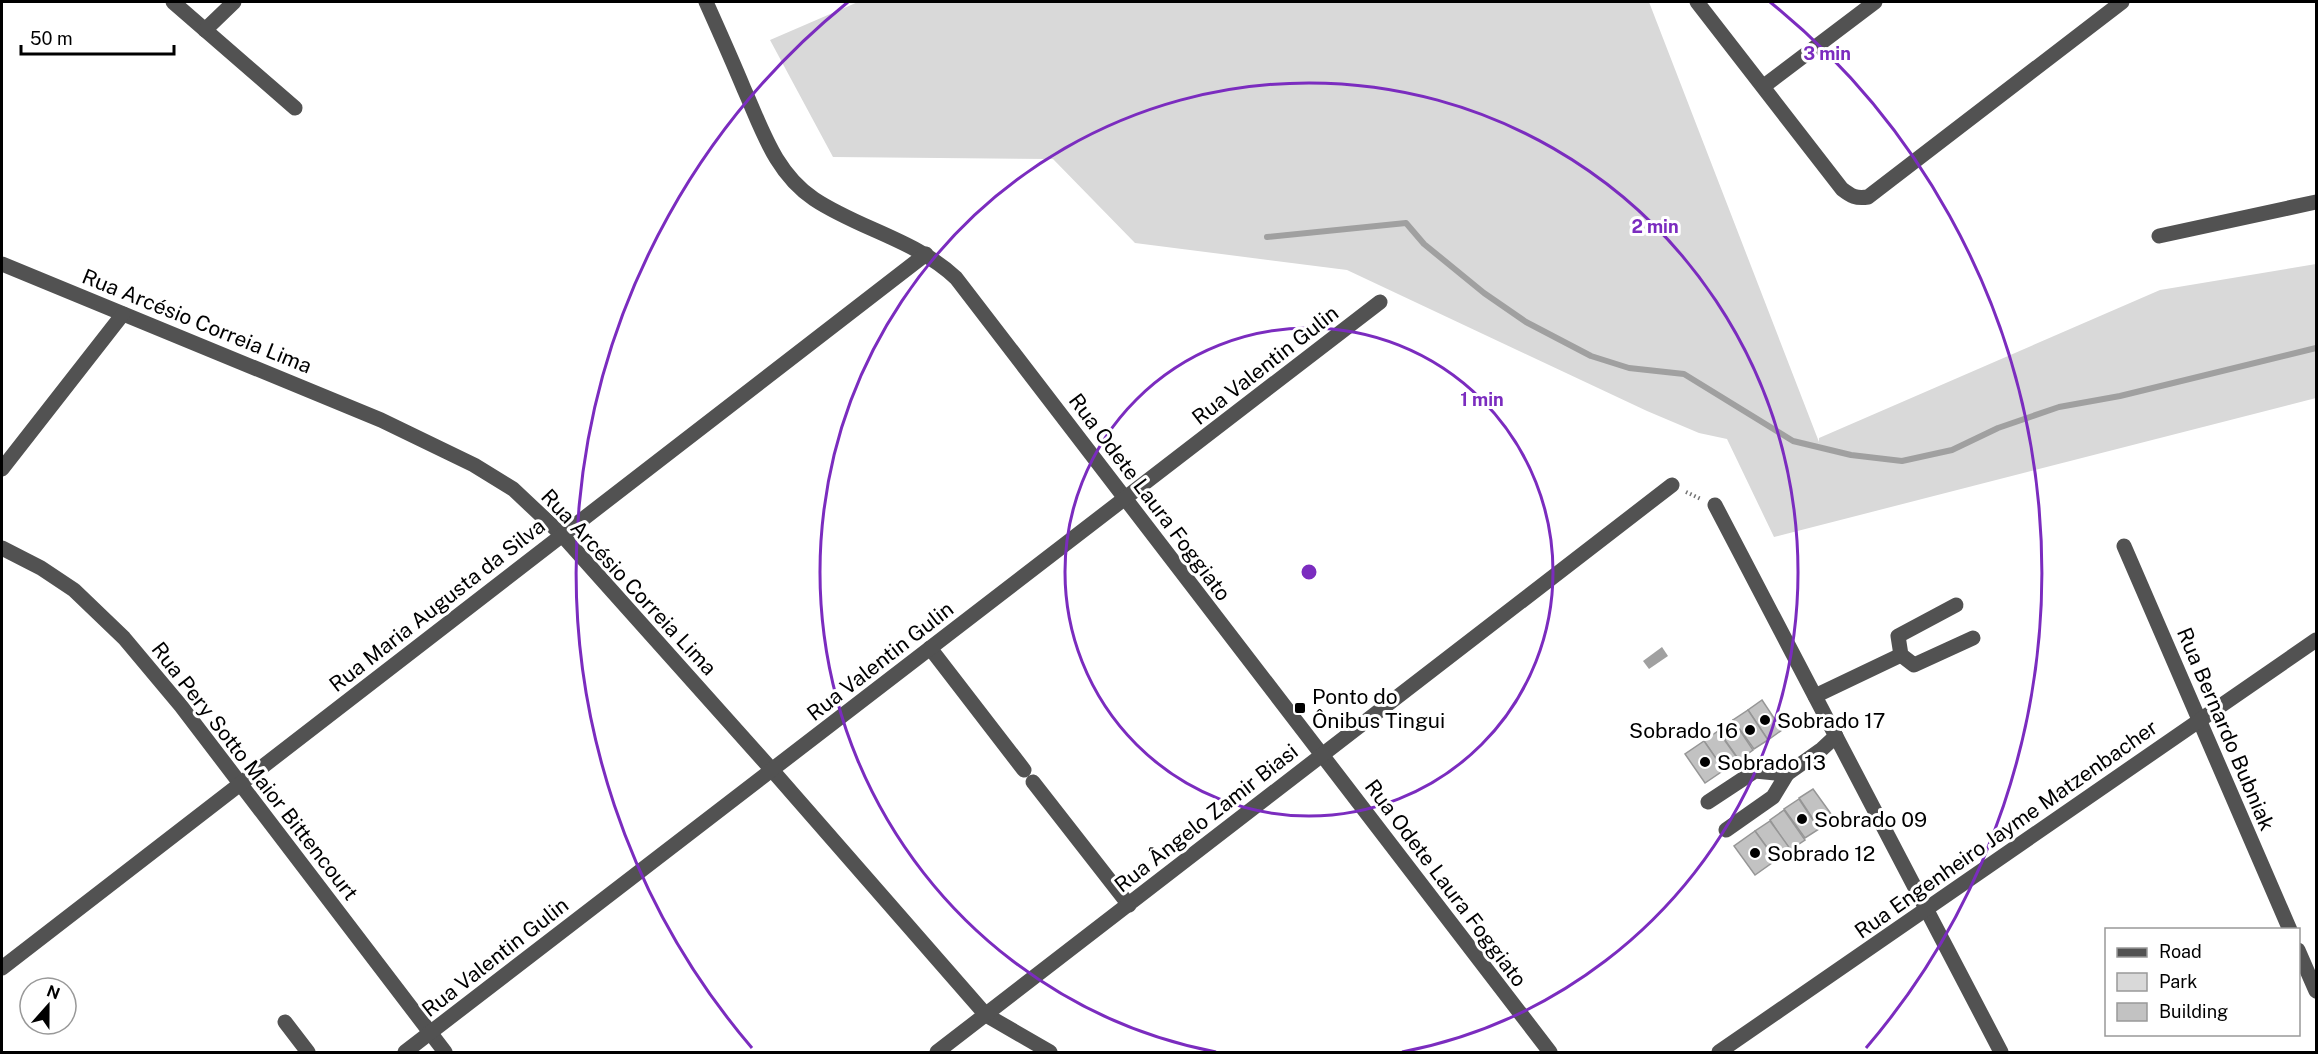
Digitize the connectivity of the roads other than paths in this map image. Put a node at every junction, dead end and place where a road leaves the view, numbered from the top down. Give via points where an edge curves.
1 (173, 2) edge
2 (234, 2) edge
3 (706, 2) edge
4 (1697, 2) edge
5 (1875, 2) edge
6 (2122, 2) edge
7 (205, 30) junction
8 (1764, 86) junction
9 (295, 108) dead end
10 (2316, 202) edge
11 (2159, 236) dead end
12 (926, 254) junction
13 (2, 264) edge
14 (1380, 302) dead end
15 (123, 314) junction
16 (2, 470) edge
17 (1672, 485) road end
18 (1125, 499) junction
19 (1715, 505) road end
20 (562, 536) junction
21 (2124, 546) dead end
22 (2, 548) edge
23 (1956, 605) dead end
24 (1973, 638) dead end
25 (2316, 640) edge
26 (930, 648) junction
27 (1901, 655) junction
28 (1815, 696) junction
29 (2199, 721) junction
30 (1836, 736) junction
31 (1322, 755) junction
32 (772, 770) junction
33 (1787, 774) junction
34 (240, 784) junction
35 (1708, 802) dead end
36 (1726, 830) dead end
37 (1129, 905) junction
38 (1926, 909) junction
39 (2289, 928) edge
40 (2300, 955) edge
41 (2, 968) edge
42 (2316, 991) edge
43 (986, 1015) junction
44 (285, 1022) dead end
45 (430, 1033) junction
46 (308, 1053) edge
47 (405, 1053) edge
48 (445, 1053) edge
49 (937, 1053) edge
50 (1050, 1053) edge
51 (1550, 1053) edge
52 (1719, 1053) edge
53 (2001, 1053) edge

1 - 7 street
2 - 7 street
3 - 12 street, Rua Odete Laura Foggiato via 773,154 790,180 844,216
4 - 8 street
5 - 8 street
6 - 8 street via 1868,197 1850,196 1842,189
7 - 9 street
10 - 11 street
12 - 18 street, Rua Odete Laura Foggiato via 956,278
12 - 20 street, Rua Maria Augusta da Silva
13 - 15 street, Rua Arcésio Correia Lima
14 - 18 street, Rua Valentin Gulin
15 - 16 street
15 - 20 street, Rua Arcésio Correia Lima via 429,442 513,489
17 - 31 street, Rua Ângelo Zamir Biasi
18 - 26 street, Rua Valentin Gulin
18 - 31 street, Rua Odete Laura Foggiato
19 - 28 street
20 - 32 street, Rua Arcésio Correia Lima
20 - 34 street, Rua Maria Augusta da Silva
21 - 29 street, Rua Bernardo Bubniak
22 - 34 street, Rua Pery Sotto Maior Bittencourt via 74,590 100,614 156,675
23 - 27 street via 1899,636
24 - 27 street via 1914,665
25 - 29 street, Rua Engenheiro Jayme Matzenbacher
26 - 32 street, Rua Valentin Gulin
26 - 37 street
27 - 28 street
28 - 30 street
29 - 38 street, Rua Engenheiro Jayme Matzenbacher
29 - 39 street, Rua Bernardo Bubniak
30 - 33 street
30 - 38 street
31 - 37 street, Rua Ângelo Zamir Biasi
31 - 51 street, Rua Odete Laura Foggiato
32 - 43 street, Rua Arcésio Correia Lima
32 - 45 street, Rua Valentin Gulin
33 - 35 street via 1755,771
33 - 36 street via 1773,797
34 - 41 street, Rua Maria Augusta da Silva
34 - 45 street, Rua Pery Sotto Maior Bittencourt
37 - 43 street, Rua Ângelo Zamir Biasi
38 - 52 street, Rua Engenheiro Jayme Matzenbacher
38 - 53 street
40 - 42 street
43 - 49 street, Rua Ângelo Zamir Biasi
43 - 50 street, Rua Arcésio Correia Lima
44 - 46 street
45 - 47 street, Rua Valentin Gulin
45 - 48 street, Rua Pery Sotto Maior Bittencourt

